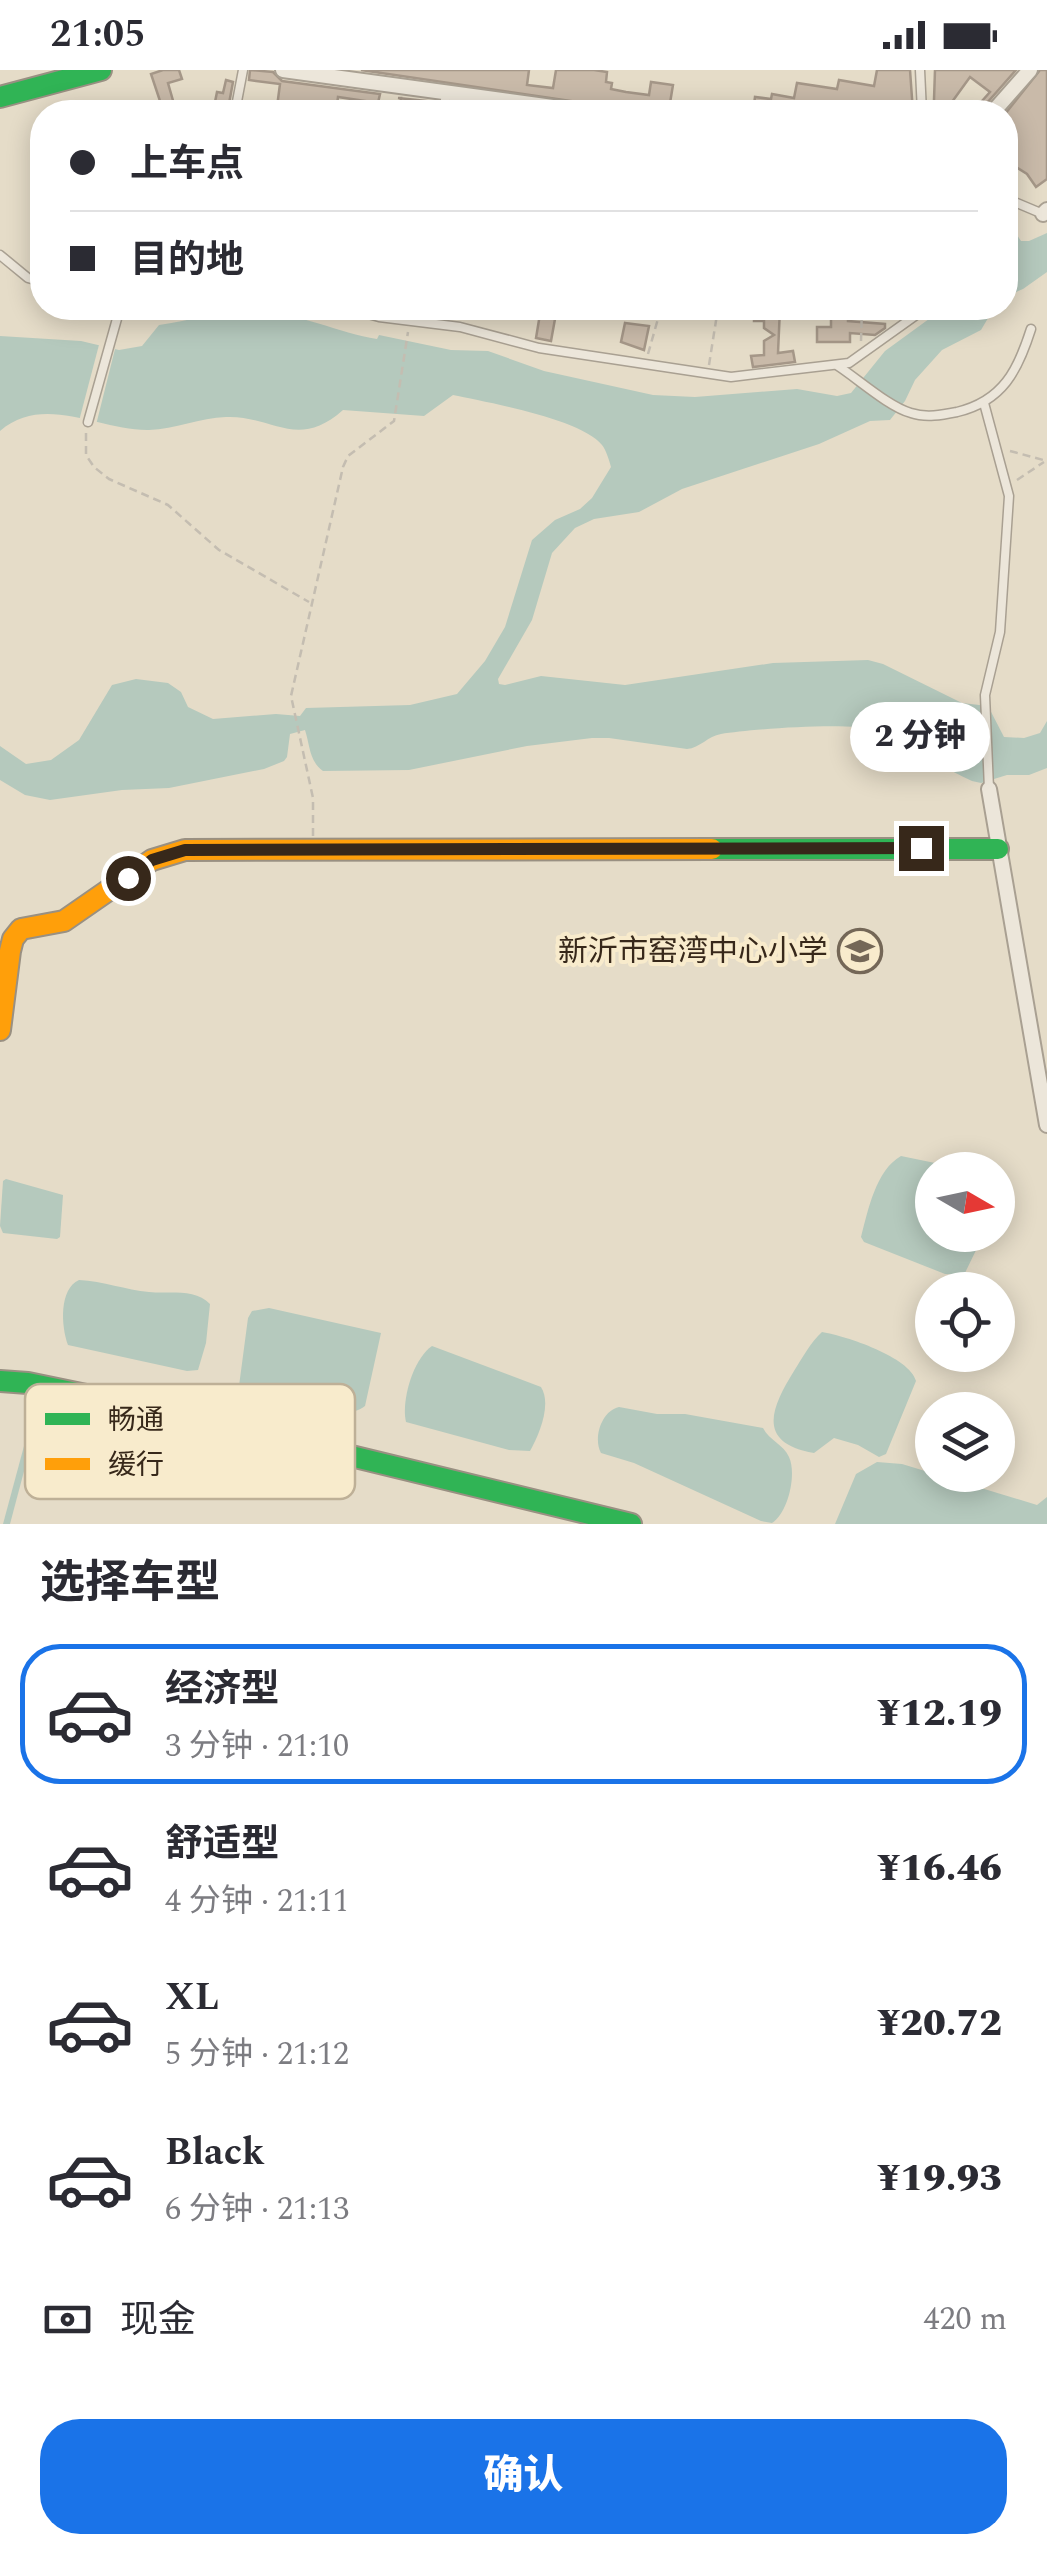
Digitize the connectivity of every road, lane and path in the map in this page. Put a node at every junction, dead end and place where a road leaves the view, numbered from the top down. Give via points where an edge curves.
1 (100, 70) edge
2 (243, 70) edge
3 (283, 70) edge
4 (920, 70) edge
5 (1030, 70) edge
6 (77, 73) edge
7 (446, 94) junction
8 (0, 97) edge
9 (237, 100) edge
10 (445, 100) edge
11 (494, 100) edge
12 (921, 100) edge
13 (1004, 100) edge
14 (1018, 203) edge
15 (1046, 213) edge
16 (0, 255) edge
17 (30, 279) edge
18 (116, 320) edge
19 (403, 320) edge
20 (656, 320) edge
21 (716, 320) edge
22 (861, 320) edge
23 (910, 320) edge
24 (410, 321) junction
25 (1031, 329) dead end
26 (863, 354) junction
27 (646, 365) junction
28 (838, 366) junction
29 (708, 376) junction
30 (984, 402) junction
31 (88, 422) joint
32 (997, 447) junction
33 (1046, 461) edge
34 (1008, 486) junction
35 (310, 603) junction
36 (989, 788) joint
37 (312, 848) junction
38 (998, 848) junction
39 (0, 1030) edge
40 (1047, 1125) edge
41 (0, 1381) edge
42 (33, 1384) edge
43 (355, 1457) edge
44 (631, 1524) edge

1 - 6 street
2 - 9 lane
3 - 7 street
4 - 12 lane
5 - 13 street
6 - 8 street
7 - 10 lane
7 - 11 street
14 - 15 lane
16 - 17 lane
18 - 31 lane
19 - 24 lane
20 - 27 path
21 - 29 path
22 - 26 path
23 - 26 lane
24 - 27 lane
24 - 35 path via 394,421 342,466
25 - 30 lane via 1014,375
26 - 28 lane
27 - 29 lane
28 - 29 lane
28 - 30 lane via 904,410 938,416
30 - 32 lane
31 - 35 path via 84,442 94,467 168,505 218,550
32 - 33 path
32 - 34 lane
33 - 34 path
34 - 36 lane via 1000,632 986,695
35 - 37 path via 291,696 313,798
36 - 38 street
37 - 38 street
37 - 39 street via 166,854 64,920 22,930 10,951
38 - 40 street
41 - 42 street
43 - 44 street

